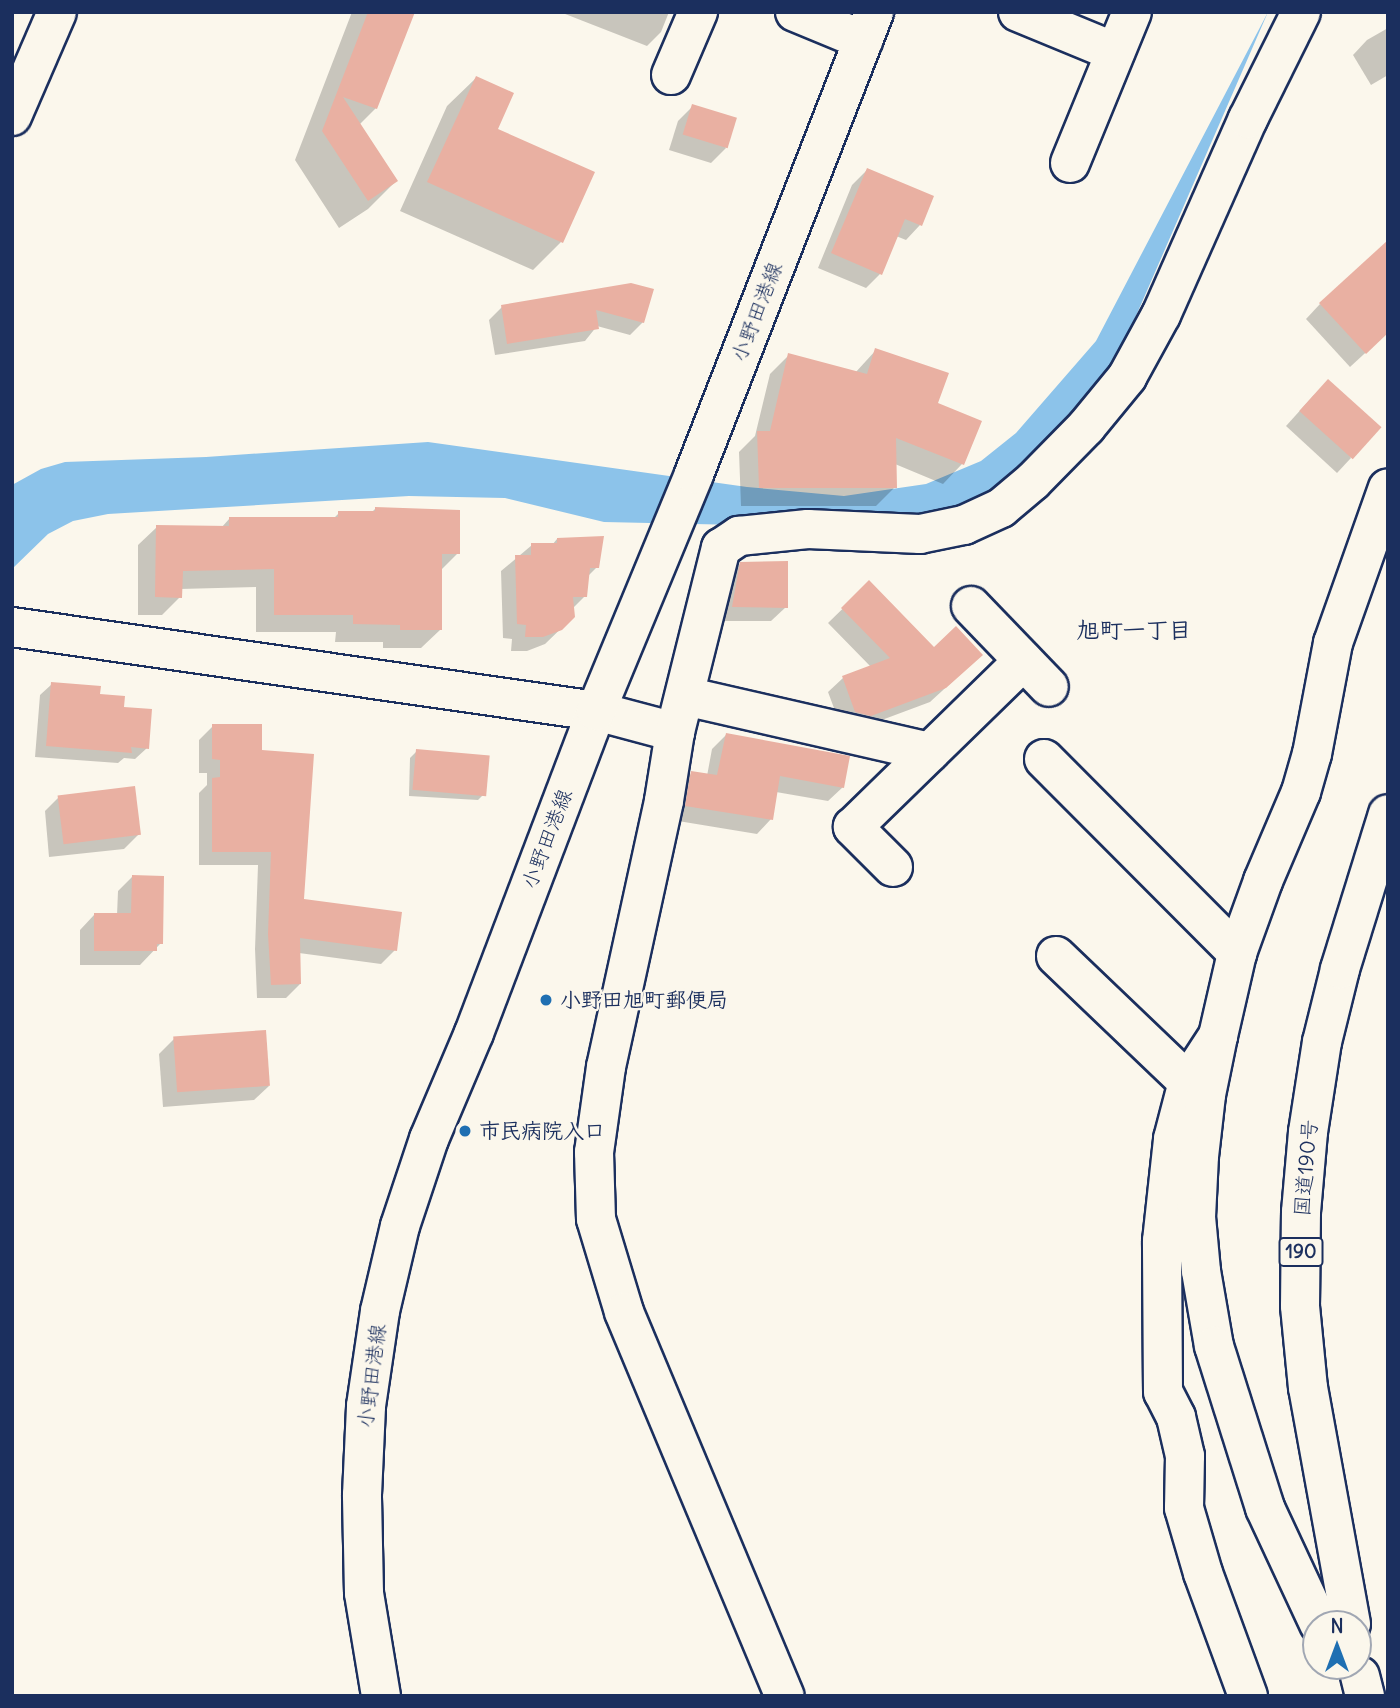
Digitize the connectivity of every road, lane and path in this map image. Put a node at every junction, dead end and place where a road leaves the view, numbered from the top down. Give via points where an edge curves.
1 (57, 12) edge
2 (698, 12) edge
3 (795, 12) edge
4 (1018, 12) edge
5 (1132, 12) edge
6 (1301, 12) edge
7 (868, 26) edge
8 (1115, 52) junction
9 (671, 75) dead end
10 (12, 116) edge
11 (1070, 163) dead end
12 (1388, 488) edge
13 (971, 606) dead end
14 (12, 628) edge
15 (685, 695) junction
16 (596, 711) junction
17 (675, 732) junction
18 (930, 752) junction
19 (1044, 759) dead end
20 (1388, 814) edge
21 (1388, 844) edge
22 (893, 867) dead end
23 (1367, 883) junction
24 (1237, 953) junction
25 (1056, 956) dead end
26 (1218, 1036) junction
27 (1188, 1082) junction
28 (1313, 1610) edge
29 (1348, 1610) edge
30 (381, 1696) edge
31 (785, 1696) edge
32 (1248, 1696) edge

1 - 10 main road
2 - 9 main road
3 - 7 main road
4 - 8 main road
5 - 8 main road
6 - 15 main road via 1161,314 1127,377 1086,427 1001,508 964,525 920,534 808,529 740,537 720,548
7 - 16 main road, 小野田港線 via 670,535
8 - 11 main road
12 - 24 main road via 1333,642 1301,792
13 - 18 main road via 1036,674
14 - 16 main road
15 - 17 main road
15 - 18 main road
16 - 17 main road
16 - 30 main road, 小野田港線 via 429,1139 400,1226 380,1311 366,1406 362,1495 365,1593
17 - 31 main road via 606,1067 594,1152 596,1219 625,1312
18 - 22 main road via 853,827
19 - 24 main road
20 - 23 main road, 国道190号 / 190
21 - 23 main road, 国道190号 / 190
23 - 29 main road, 国道190号 / 190 via 1322,1042 1301,1212 1300,1306 1308,1388
24 - 26 main road
25 - 27 main road
26 - 27 main road
26 - 28 main road via 1199,1156 1196,1217 1201,1271 1214,1346 1261,1495
27 - 32 main road via 1173,1139 1161,1241 1163,1392 1176,1417 1185,1456 1184,1507

